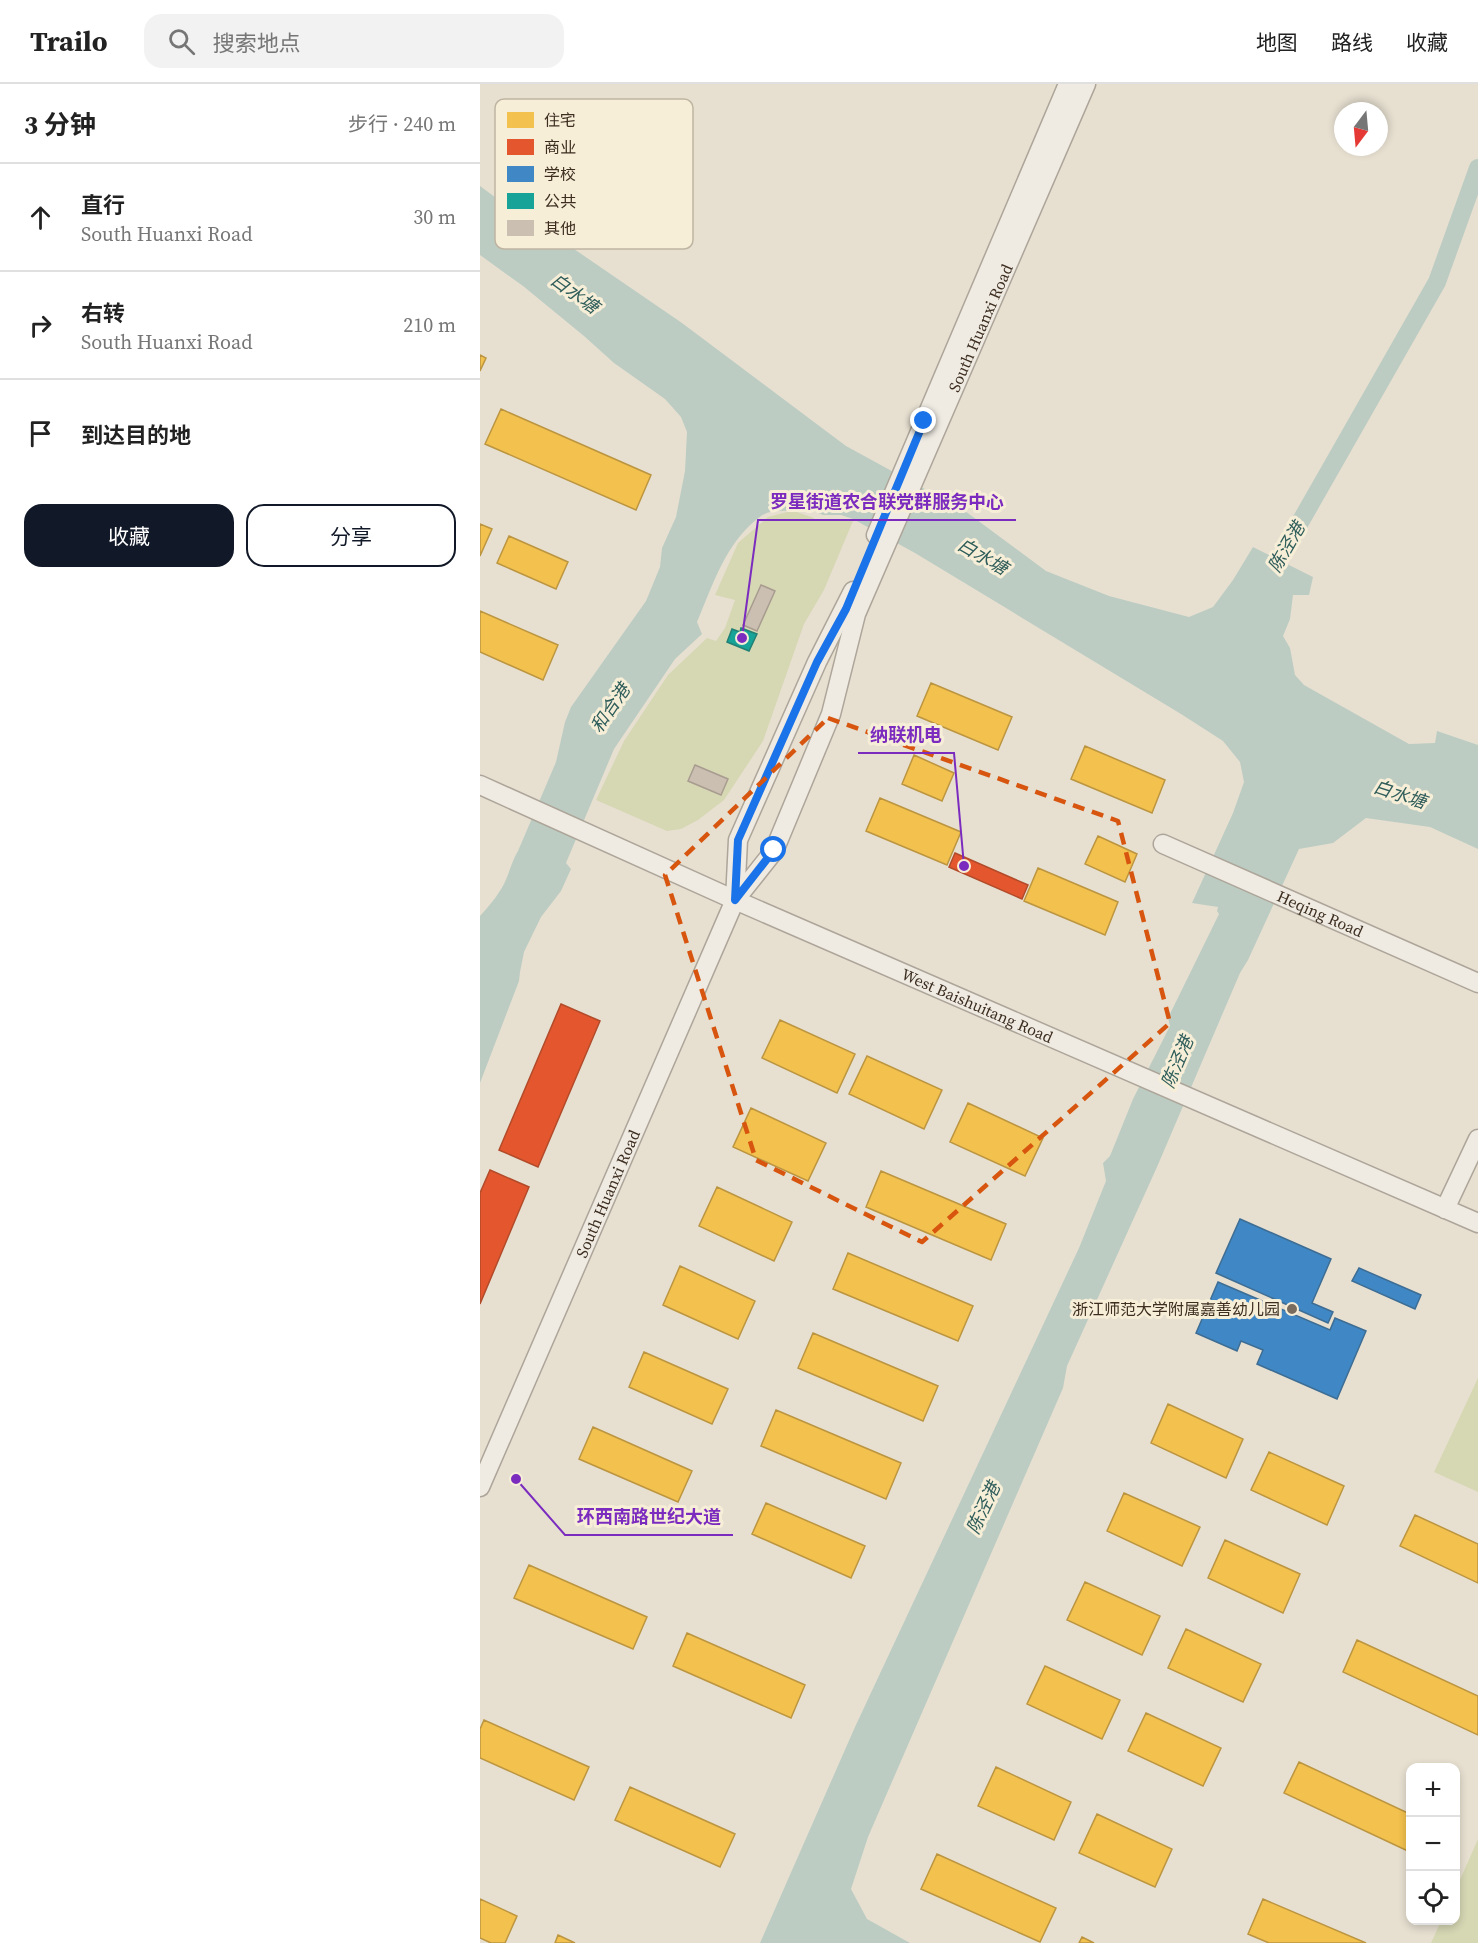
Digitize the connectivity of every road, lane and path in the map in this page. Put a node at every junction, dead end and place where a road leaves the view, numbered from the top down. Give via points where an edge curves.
1 (1068, 84) edge
2 (1086, 84) edge
3 (931, 423) junction
4 (851, 611) junction
5 (480, 785) edge
6 (1163, 844) dead end
7 (735, 900) junction
8 (1478, 983) edge
9 (1478, 1139) edge
10 (1445, 1209) junction
11 (1478, 1223) edge
12 (480, 1488) edge

1 - 3 street, South Huanxi Road
2 - 3 street, South Huanxi Road
3 - 4 street, South Huanxi Road
4 - 7 street, South Huanxi Road via 831,714 774,850
4 - 7 street, South Huanxi Road via 817,662 738,840
5 - 7 street, West Baishuitang Road
6 - 8 street, Heqing Road
7 - 10 street, West Baishuitang Road
7 - 12 street, South Huanxi Road
9 - 10 street
10 - 11 street, West Baishuitang Road

